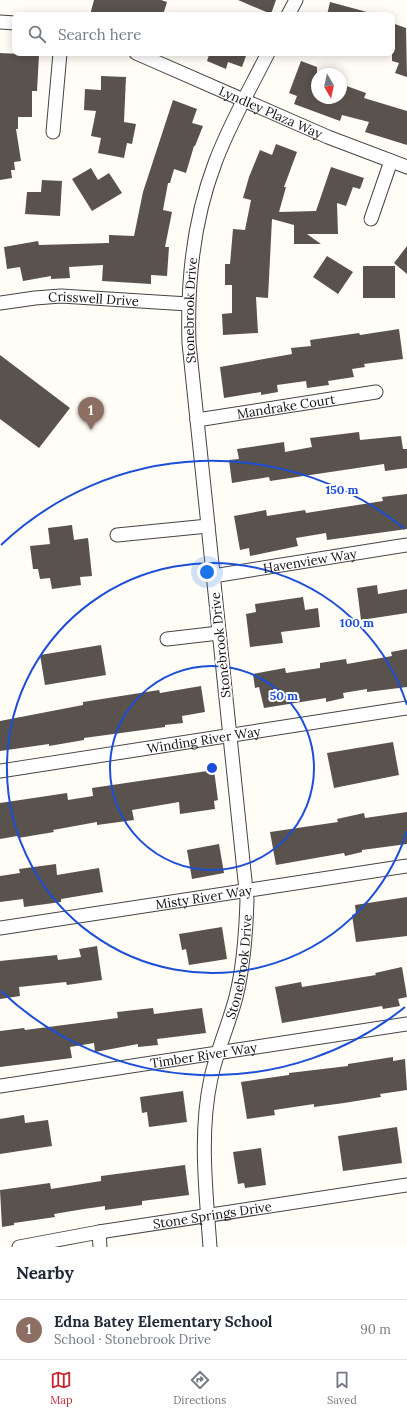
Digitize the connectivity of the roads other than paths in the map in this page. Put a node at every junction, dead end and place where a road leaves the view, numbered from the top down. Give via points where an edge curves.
1 (296, 0) edge
2 (290, 12) edge
3 (0, 22) edge
4 (12, 23) edge
5 (60, 56) edge
6 (143, 56) edge
7 (266, 56) edge
8 (244, 100) junction
9 (53, 132) dead end
10 (391, 161) junction
11 (407, 167) edge
12 (371, 219) dead end
13 (0, 303) edge
14 (188, 304) junction
15 (376, 392) dead end
16 (197, 420) junction
17 (208, 526) junction
18 (117, 535) dead end
19 (407, 545) edge
20 (213, 576) junction
21 (219, 633) junction
22 (167, 639) dead end
23 (407, 708) edge
24 (230, 735) junction
25 (0, 771) edge
26 (407, 866) edge
27 (246, 891) junction
28 (0, 928) edge
29 (407, 1024) edge
30 (217, 1053) junction
31 (0, 1086) edge
32 (407, 1185) edge
33 (208, 1216) junction
34 (99, 1232) junction
35 (19, 1247) edge
36 (100, 1247) edge
37 (210, 1247) edge

1 - 2 street
3 - 4 street
5 - 9 street
6 - 8 street, Lyndley Plaza Way
7 - 8 street, Stonebrook Drive
8 - 10 street, Lyndley Plaza Way
8 - 14 street, Stonebrook Drive via 205,192 190,267
10 - 11 street, Lyndley Plaza Way
10 - 12 street
13 - 14 street, Crisswell Drive via 61,296
14 - 16 street, Stonebrook Drive via 189,343
15 - 16 street, Mandrake Court
16 - 17 street, Stonebrook Drive
17 - 18 street
17 - 20 street, Stonebrook Drive
19 - 20 street, Havenview Way
20 - 21 street, Stonebrook Drive
21 - 22 street
21 - 24 street, Stonebrook Drive
23 - 24 street, Winding River Way
24 - 25 street, Winding River Way
24 - 27 street, Stonebrook Drive
26 - 27 street, Misty River Way
27 - 28 street, Misty River Way
27 - 30 street, Stonebrook Drive via 243,963 236,997
29 - 30 street, Timber River Way
30 - 31 street, Timber River Way
30 - 33 street, Stonebrook Drive via 205,1112
32 - 33 street, Stone Springs Drive
33 - 34 street, Stone Springs Drive
33 - 37 street, Stonebrook Drive
34 - 35 street, Stone Springs Drive
34 - 36 street

